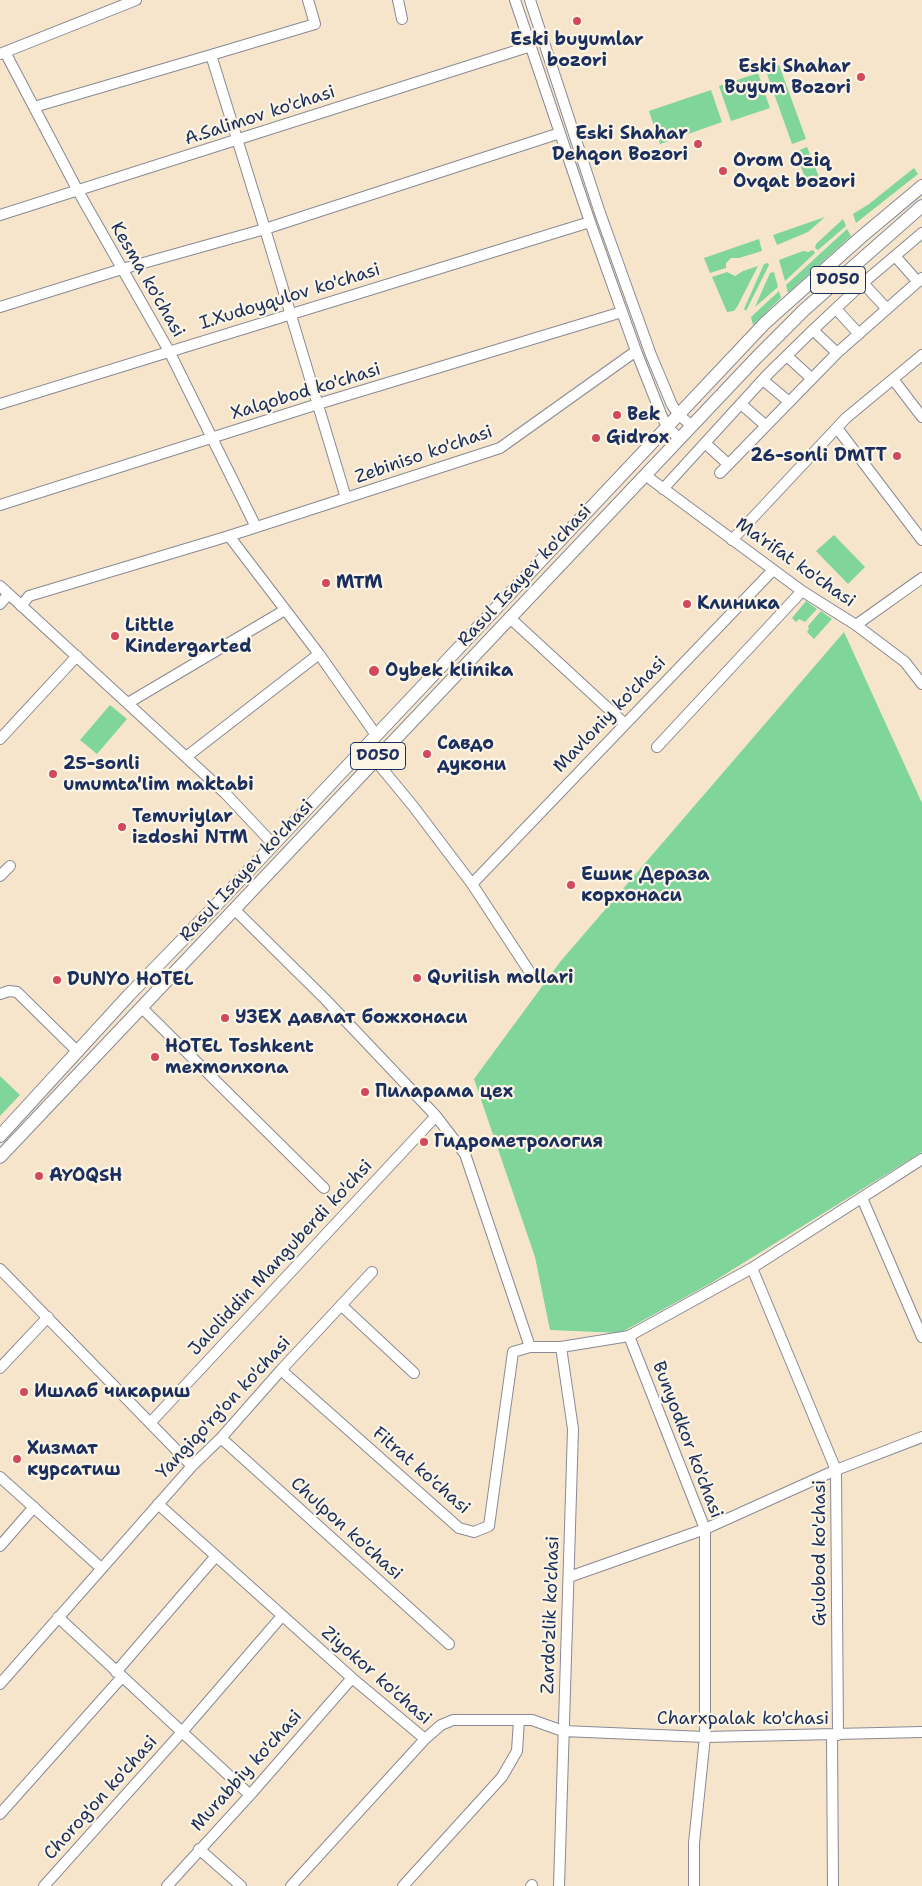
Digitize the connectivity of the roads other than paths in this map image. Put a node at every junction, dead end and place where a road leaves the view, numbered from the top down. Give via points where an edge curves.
1 (103, 0) edge
2 (136, 0) edge
3 (308, 0) edge
4 (398, 0) edge
5 (515, 0) edge
6 (530, 0) edge
7 (102, 12) junction
8 (402, 19) dead end
9 (531, 46) junction
10 (2, 53) edge
11 (211, 55) junction
12 (548, 57) junction
13 (535, 60) junction
14 (34, 107) junction
15 (560, 133) junction
16 (238, 140) junction
17 (922, 186) edge
18 (78, 192) junction
19 (922, 206) edge
20 (0, 215) edge
21 (590, 222) junction
22 (265, 229) junction
23 (922, 234) edge
24 (895, 256) junction
25 (122, 270) junction
26 (920, 280) edge
27 (863, 283) junction
28 (0, 308) edge
29 (836, 309) junction
30 (887, 309) junction
31 (622, 312) junction
32 (290, 315) junction
33 (813, 330) junction
34 (859, 334) junction
35 (647, 344) junction
36 (636, 350) junction
37 (169, 351) junction
38 (836, 353) junction
39 (922, 355) edge
40 (787, 356) junction
41 (811, 378) junction
42 (893, 378) junction
43 (763, 380) junction
44 (788, 401) junction
45 (0, 404) edge
46 (318, 404) junction
47 (741, 404) junction
48 (679, 415) junction
49 (922, 418) edge
50 (765, 425) junction
51 (692, 426) junction
52 (668, 427) junction
53 (837, 428) junction
54 (213, 438) junction
55 (679, 439) junction
56 (705, 443) junction
57 (728, 464) junction
58 (720, 472) dead end
59 (645, 475) junction
60 (662, 489) junction
61 (346, 498) junction
62 (0, 505) edge
63 (256, 527) junction
64 (229, 536) junction
65 (732, 540) junction
66 (922, 540) edge
67 (773, 570) junction
68 (922, 578) edge
69 (0, 586) edge
70 (802, 591) junction
71 (9, 594) junction
72 (0, 604) edge
73 (22, 606) junction
74 (285, 610) junction
75 (510, 618) junction
76 (856, 625) junction
77 (319, 654) junction
78 (77, 656) junction
79 (922, 684) edge
80 (128, 703) junction
81 (624, 723) junction
82 (376, 735) junction
83 (0, 739) edge
84 (657, 747) dead end
85 (186, 757) junction
86 (375, 760) junction
87 (273, 844) junction
88 (10, 866) dead end
89 (0, 876) edge
90 (472, 884) junction
91 (235, 910) junction
92 (528, 971) dead end
93 (0, 994) edge
94 (129, 995) junction
95 (141, 1007) junction
96 (78, 1052) junction
97 (436, 1116) junction
98 (0, 1136) edge
99 (0, 1157) edge
100 (922, 1160) edge
101 (324, 1188) dead end
102 (862, 1198) junction
103 (752, 1268) junction
104 (0, 1269) edge
105 (372, 1272) dead end
106 (341, 1306) junction
107 (48, 1318) junction
108 (629, 1336) junction
109 (922, 1337) edge
110 (561, 1346) junction
111 (530, 1347) junction
112 (0, 1368) edge
113 (281, 1370) junction
114 (414, 1373) dead end
115 (151, 1422) junction
116 (922, 1437) edge
117 (221, 1438) junction
118 (192, 1466) junction
119 (836, 1470) junction
120 (0, 1477) edge
121 (158, 1504) junction
122 (34, 1507) junction
123 (705, 1529) junction
124 (0, 1546) edge
125 (216, 1556) junction
126 (101, 1568) junction
127 (569, 1577) junction
128 (282, 1616) junction
129 (58, 1617) junction
130 (449, 1644) dead end
131 (119, 1674) junction
132 (352, 1678) junction
133 (0, 1684) edge
134 (519, 1720) junction
135 (563, 1731) junction
136 (182, 1732) junction
137 (922, 1732) edge
138 (835, 1735) junction
139 (706, 1737) junction
140 (425, 1739) junction
141 (250, 1795) junction
142 (0, 1814) edge
143 (199, 1849) junction
144 (44, 1886) edge
145 (167, 1886) edge
146 (241, 1886) edge
147 (290, 1886) edge
148 (402, 1886) edge
149 (559, 1886) edge
150 (694, 1886) edge
151 (833, 1886) edge

1 - 7 street
2 - 7 street
3 - 11 street via 315,24
4 - 8 street
5 - 9 street
6 - 12 street
7 - 10 street
9 - 13 street
9 - 16 street, A.Salimov ko'chasi
10 - 14 street, Kesma ko'chasi
11 - 14 street
11 - 16 street
12 - 13 street
12 - 35 street
13 - 15 street
14 - 18 street, Kesma ko'chasi
15 - 21 street
15 - 22 street
16 - 18 street, A.Salimov ko'chasi
16 - 22 street
17 - 48 main road, Rasul Isayev ko'chasi / D050 via 772,317
18 - 20 street, A.Salimov ko'chasi
18 - 25 street, Kesma ko'chasi
19 - 51 main road, Rasul Isayev ko'chasi / D050 via 792,321
21 - 31 street
21 - 32 street, I.Xudoyqulov ko'chasi
22 - 25 street
22 - 32 street
23 - 24 street
24 - 26 street
24 - 27 street
25 - 28 street
25 - 37 street, Kesma ko'chasi
26 - 30 street
27 - 29 street
27 - 30 street
29 - 33 street
29 - 34 street
30 - 34 street
31 - 36 street
31 - 46 street, Xalqobod ko'chasi
32 - 37 street, I.Xudoyqulov ko'chasi
32 - 46 street
33 - 38 street
33 - 40 street
34 - 38 street
35 - 36 street, Zebiniso ko'chasi via 641,343
35 - 48 street
36 - 52 street
36 - 61 street, Zebiniso ko'chasi via 500,448
37 - 45 street, I.Xudoyqulov ko'chasi
37 - 54 street, Kesma ko'chasi
38 - 41 street
39 - 42 street
40 - 41 street
40 - 43 street
41 - 44 street
42 - 49 street
42 - 53 street
43 - 44 street
43 - 47 street
44 - 50 street
46 - 54 street, Xalqobod ko'chasi
46 - 61 street
47 - 50 street
47 - 56 street
48 - 51 street
48 - 52 main road, Rasul Isayev ko'chasi / D050
50 - 57 street
51 - 55 main road, Rasul Isayev ko'chasi / D050
52 - 55 street
52 - 82 main road, Rasul Isayev ko'chasi / D050
53 - 65 street
53 - 66 street
54 - 62 street, Xalqobod ko'chasi
54 - 63 street, Kesma ko'chasi
55 - 59 main road, Rasul Isayev ko'chasi / D050
56 - 57 street
56 - 60 street
57 - 58 street
59 - 60 street, Ma'rifat ko'chasi
59 - 75 main road, Rasul Isayev ko'chasi / D050
60 - 65 street, Ma'rifat ko'chasi
61 - 63 street, Zebiniso ko'chasi
63 - 64 street, Zebiniso ko'chasi
64 - 73 street, Zebiniso ko'chasi via 29,596
64 - 74 street
65 - 67 street, Ma'rifat ko'chasi
67 - 70 street, Ma'rifat ko'chasi
67 - 81 street, Mavloniy ko'chasi
68 - 76 street
69 - 71 street
70 - 76 street, Ma'rifat ko'chasi
70 - 84 street
71 - 72 street
71 - 73 street
73 - 78 street
74 - 77 street
74 - 80 street
75 - 81 street
75 - 86 main road, Rasul Isayev ko'chasi / D050
76 - 79 street, Ma'rifat ko'chasi via 905,662
77 - 82 street
77 - 85 street
78 - 80 street
78 - 83 street
80 - 85 street
81 - 90 street, Mavloniy ko'chasi
82 - 87 main road, Rasul Isayev ko'chasi / D050
85 - 87 street
86 - 90 street
86 - 91 main road, Rasul Isayev ko'chasi / D050
87 - 94 main road, Rasul Isayev ko'chasi / D050
88 - 89 street
90 - 92 street
91 - 95 main road, Rasul Isayev ko'chasi / D050
91 - 97 street
93 - 96 street via 17,992
94 - 95 main road
94 - 96 main road, Rasul Isayev ko'chasi / D050
95 - 99 main road, Rasul Isayev ko'chasi / D050
95 - 101 street
96 - 98 main road, Rasul Isayev ko'chasi / D050
97 - 111 street via 465,1154
97 - 115 street, Jaloliddin Manguberdi ko'chsi
100 - 102 street
102 - 103 street
102 - 109 street
103 - 108 street
103 - 119 street, Gulobod ko'chasi
104 - 107 street
105 - 106 street, Yangiqo'rg'on ko'chasi
106 - 113 street, Yangiqo'rg'on ko'chasi
106 - 114 street
107 - 112 street
107 - 115 street
108 - 110 street
108 - 123 street, Bunyodkor ko'chasi
110 - 111 street
110 - 127 street, Zardo'zlik ko'chasi via 573,1429
111 - 113 street, Fitrat ko'chasi via 512,1352 489,1526 474,1532 459,1528
113 - 117 street, Yangiqo'rg'on ko'chasi
115 - 118 street
116 - 119 street
117 - 118 street, Yangiqo'rg'on ko'chasi
117 - 130 street, Chulpon ko'chasi
118 - 121 street, Yangiqo'rg'on ko'chasi
119 - 123 street
119 - 138 street, Gulobod ko'chasi
120 - 122 street
121 - 125 street, Ziyokor ko'chasi
121 - 126 street, Yangiqo'rg'on ko'chasi
122 - 124 street
122 - 126 street
123 - 127 street
123 - 139 street, Bunyodkor ko'chasi
125 - 128 street, Ziyokor ko'chasi
125 - 131 street
126 - 129 street, Yangiqo'rg'on ko'chasi
127 - 135 street, Zardo'zlik ko'chasi
128 - 132 street, Ziyokor ko'chasi
128 - 136 street, Chorog'on ko'chasi
129 - 131 street, Chorog'on ko'chasi
129 - 133 street, Yangiqo'rg'on ko'chasi
131 - 136 street, Chorog'on ko'chasi
131 - 142 street
132 - 140 street, Ziyokor ko'chasi
132 - 141 street, Murabbiy ko'chasi
134 - 135 street, Charxpalak ko'chasi via 532,1720
134 - 140 street, Charxpalak ko'chasi via 453,1720
134 - 148 street via 517,1751 502,1777
135 - 139 street, Charxpalak ko'chasi
135 - 149 street, Zardo'zlik ko'chasi
136 - 141 street, Chorog'on ko'chasi
136 - 144 street, Chorog'on ko'chasi
137 - 138 street, Charxpalak ko'chasi
138 - 139 street, Charxpalak ko'chasi
138 - 151 street, Gulobod ko'chasi
139 - 150 street, Bunyodkor ko'chasi via 694,1843
140 - 147 street, Ziyokor ko'chasi
141 - 143 street, Murabbiy ko'chasi
143 - 145 street, Murabbiy ko'chasi
143 - 146 street

